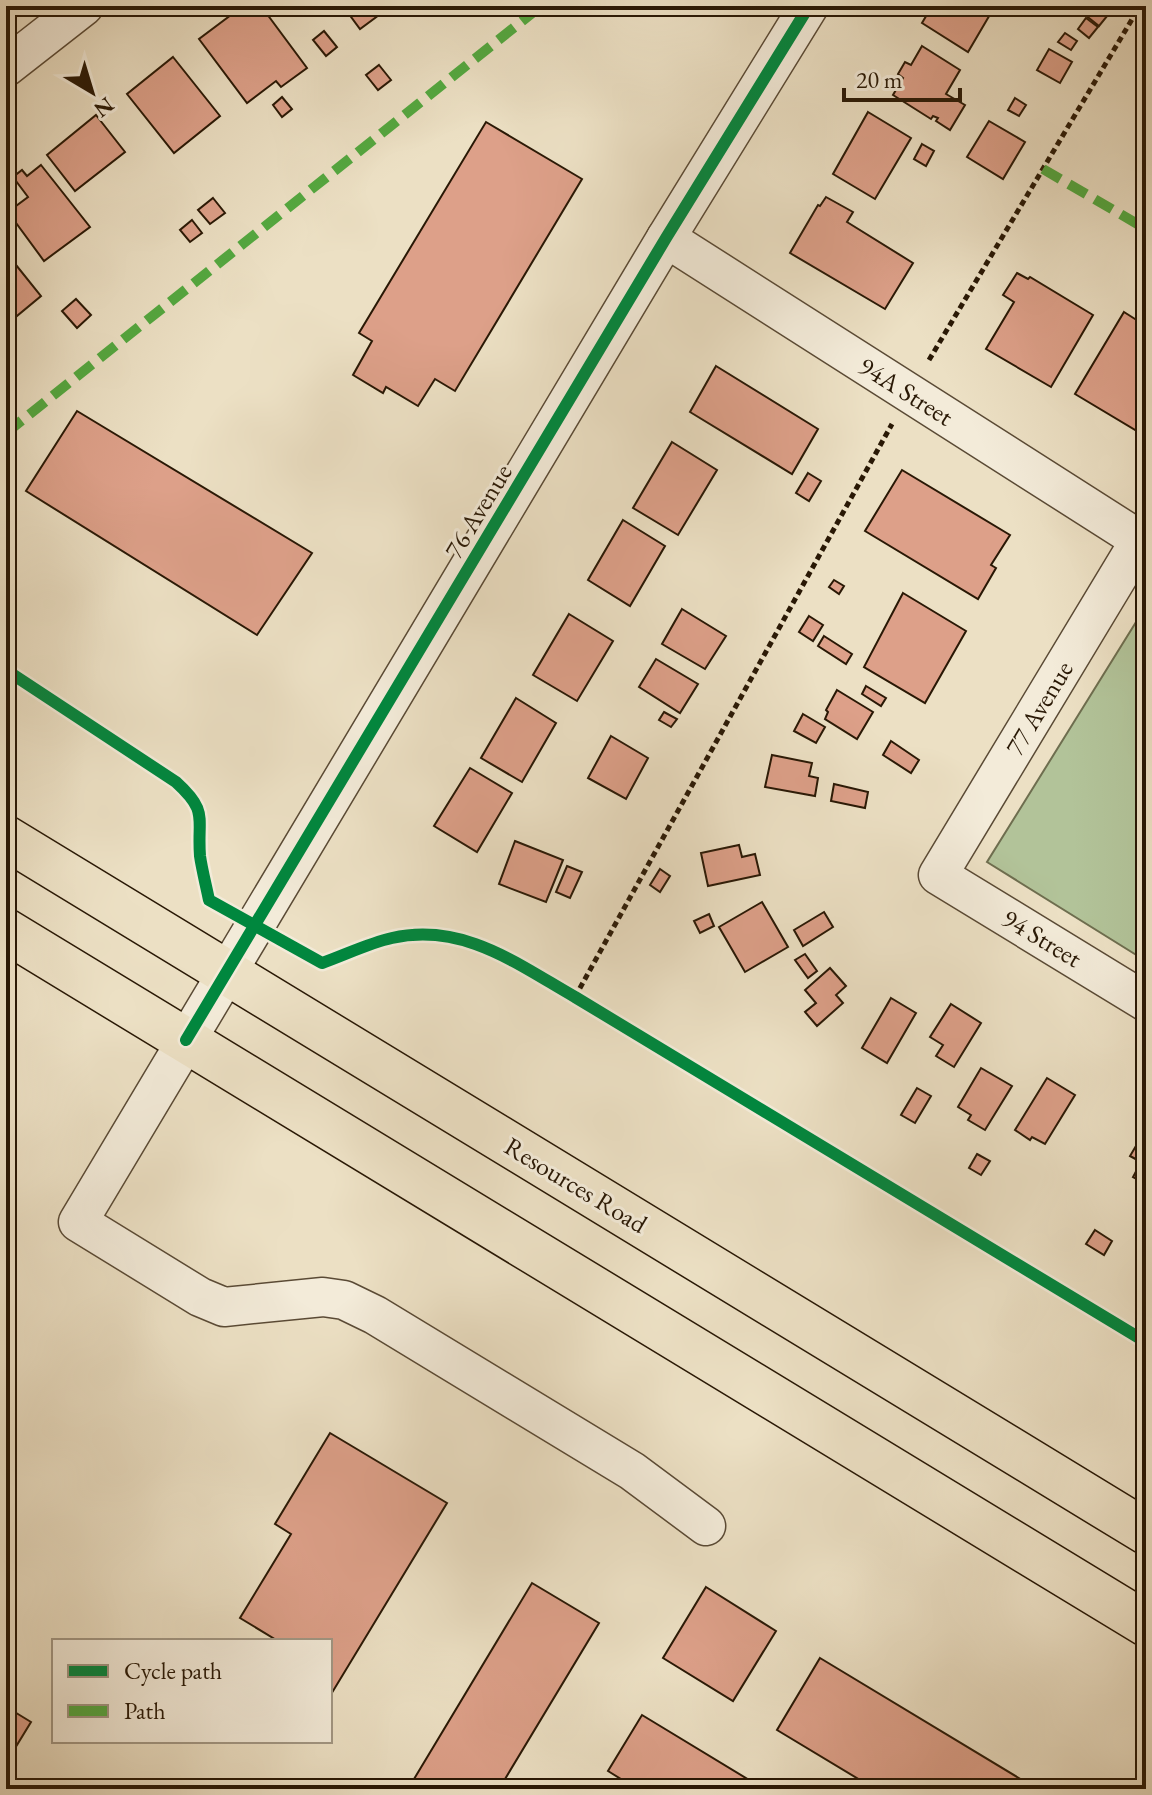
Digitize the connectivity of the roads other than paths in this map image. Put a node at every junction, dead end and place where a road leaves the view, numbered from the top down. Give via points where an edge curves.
1 (84, 6) edge
2 (809, 6) edge
3 (6, 67) edge
4 (666, 238) junction
5 (1143, 542) edge
6 (6, 838) edge
7 (938, 875) joint
8 (6, 931) edge
9 (227, 972) junction
10 (1146, 1002) edge
11 (186, 1040) junction
12 (706, 1526) dead end
13 (1146, 1532) edge
14 (1146, 1624) edge

1 - 3 street
2 - 4 street, 76 Avenue
4 - 5 street, 94A Street
4 - 9 street, 76 Avenue
5 - 7 street, 77 Avenue
6 - 9 main road, Resources Road
7 - 10 street, 94 Street
8 - 11 main road
9 - 11 street, 76 Avenue
9 - 13 main road, Resources Road
11 - 12 street, 76 Avenue via 78,1222 224,1307 323,1297 344,1300 375,1315 632,1471
11 - 14 main road

